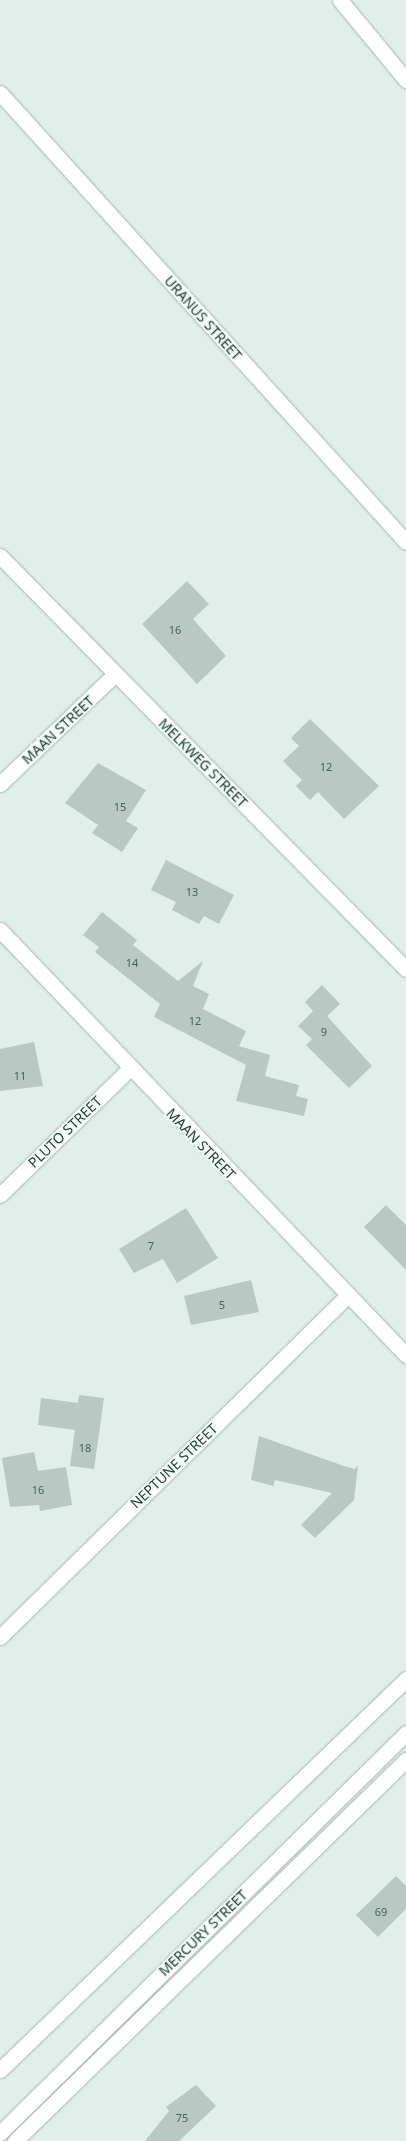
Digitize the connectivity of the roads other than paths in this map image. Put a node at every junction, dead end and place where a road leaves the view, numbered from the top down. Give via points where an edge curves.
1 (340, 0) edge
2 (406, 80) edge
3 (0, 93) edge
4 (406, 542) edge
5 (0, 556) edge
6 (115, 674) junction
7 (0, 784) edge
8 (0, 930) edge
9 (406, 969) edge
10 (129, 1069) junction
11 (0, 1196) edge
12 (347, 1296) junction
13 (406, 1355) edge
14 (0, 1637) edge
15 (406, 1679) edge
16 (406, 1734) edge
17 (406, 1760) edge
18 (0, 2070) edge
19 (0, 2133) edge
20 (15, 2141) edge

1 - 2 street
3 - 4 street, URANUS STREET
5 - 6 street, MELKWEG STREET
6 - 7 street, MAAN STREET
6 - 9 street, MELKWEG STREET
8 - 10 street, MAAN STREET
10 - 11 street, PLUTO STREET
10 - 12 street, MAAN STREET
12 - 13 street, MAAN STREET
12 - 14 street, NEPTUNE STREET
15 - 18 street
16 - 19 street, MERCURY STREET
17 - 20 street, MERCURY STREET

